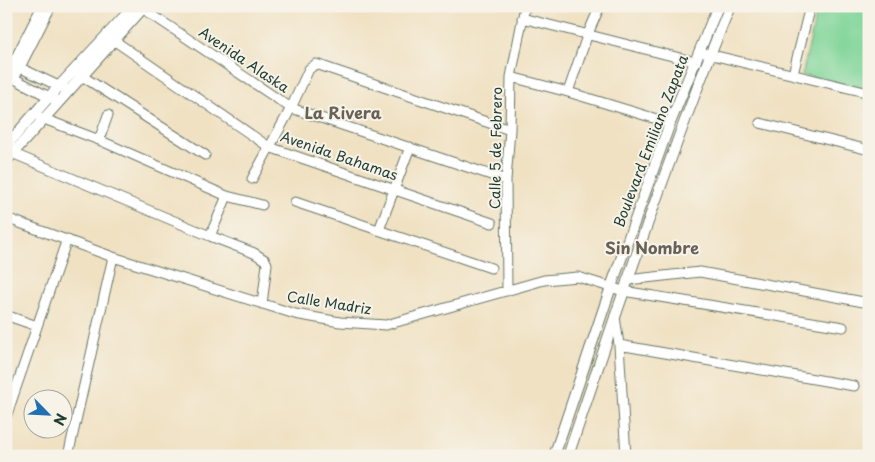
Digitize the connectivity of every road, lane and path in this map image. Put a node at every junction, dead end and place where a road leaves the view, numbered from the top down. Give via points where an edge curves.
1 (42, 6) edge
2 (51, 6) edge
3 (525, 6) edge
4 (600, 6) edge
5 (718, 6) edge
6 (730, 6) edge
7 (810, 6) edge
8 (140, 7) edge
9 (522, 18) junction
10 (587, 36) junction
11 (111, 38) junction
12 (705, 53) junction
13 (696, 62) junction
14 (13, 65) edge
15 (793, 74) junction
16 (9, 76) edge
17 (82, 76) junction
18 (511, 77) junction
19 (64, 88) junction
20 (568, 92) junction
21 (869, 93) edge
22 (49, 97) junction
23 (59, 102) junction
24 (291, 108) junction
25 (108, 115) dead end
26 (38, 116) junction
27 (670, 123) junction
28 (760, 123) dead end
29 (510, 130) junction
30 (99, 140) junction
31 (269, 147) junction
32 (410, 147) junction
33 (869, 150) edge
34 (8, 153) edge
35 (205, 155) dead end
36 (252, 179) dead end
37 (506, 180) junction
38 (394, 190) junction
39 (227, 196) junction
40 (295, 202) dead end
41 (262, 206) dead end
42 (6, 218) edge
43 (492, 223) dead end
44 (379, 230) junction
45 (210, 236) junction
46 (67, 239) junction
47 (113, 257) junction
48 (491, 268) dead end
49 (628, 280) junction
50 (611, 287) junction
51 (507, 291) junction
52 (623, 291) junction
53 (869, 303) edge
54 (262, 304) junction
55 (615, 315) junction
56 (11, 317) dead end
57 (37, 326) junction
58 (843, 327) dead end
59 (619, 345) junction
60 (854, 386) dead end
61 (7, 414) edge
62 (68, 456) edge
63 (554, 456) edge
64 (568, 456) edge
65 (626, 456) edge

1 - 14 street
2 - 14 street
3 - 9 street, Calle 5 de Febrero
4 - 10 street
5 - 12 street, Boulevard Emiliano Zapata
6 - 12 street, Boulevard Emiliano Zapata
7 - 15 street
8 - 11 street
8 - 24 street, Avenida Alaska
9 - 10 street
9 - 18 street, Calle 5 de Febrero
10 - 13 street
10 - 20 street
11 - 17 street
11 - 19 street
11 - 31 street, Avenida Bahamas
12 - 13 street, Boulevard Emiliano Zapata
12 - 15 street
12 - 49 street, Boulevard Emiliano Zapata
13 - 27 street, Boulevard Emiliano Zapata
14 - 16 street
14 - 19 street
15 - 21 street
16 - 22 street
17 - 19 street
17 - 35 street
18 - 20 street
18 - 29 street, Calle 5 de Febrero
19 - 22 street
19 - 23 street
20 - 27 street
22 - 23 street
22 - 26 street
23 - 26 street
24 - 29 street via 309,69 316,64
24 - 31 street
24 - 32 street, Avenida Alaska
25 - 30 street
26 - 30 street
26 - 34 street
27 - 50 street, Boulevard Emiliano Zapata
28 - 33 street
29 - 37 street, Calle 5 de Febrero
30 - 39 street
31 - 36 street
31 - 38 street, Avenida Bahamas
32 - 37 street, Avenida Alaska
32 - 38 street
34 - 45 street
37 - 51 street, Calle 5 de Febrero
38 - 43 street, Avenida Bahamas
38 - 44 street
39 - 41 street
39 - 45 street
40 - 44 street
42 - 46 street, Calle Madriz
44 - 48 street
45 - 54 street via 264,260 267,264
46 - 47 street, Calle Madriz
46 - 57 street
47 - 54 street, Calle Madriz
47 - 62 street
49 - 52 street, Boulevard Emiliano Zapata
49 - 53 street via 700,272
50 - 51 street, Calle Madriz via 578,277 544,280
50 - 52 street, Calle Madriz
50 - 63 street, Boulevard Emiliano Zapata
51 - 54 street, Calle Madriz via 386,325 340,322
52 - 55 street, Boulevard Emiliano Zapata
52 - 58 street, Calle Madriz
55 - 59 street, Boulevard Emiliano Zapata
55 - 64 street, Boulevard Emiliano Zapata
56 - 57 street
57 - 61 street
59 - 60 street
59 - 65 street, Boulevard Emiliano Zapata

